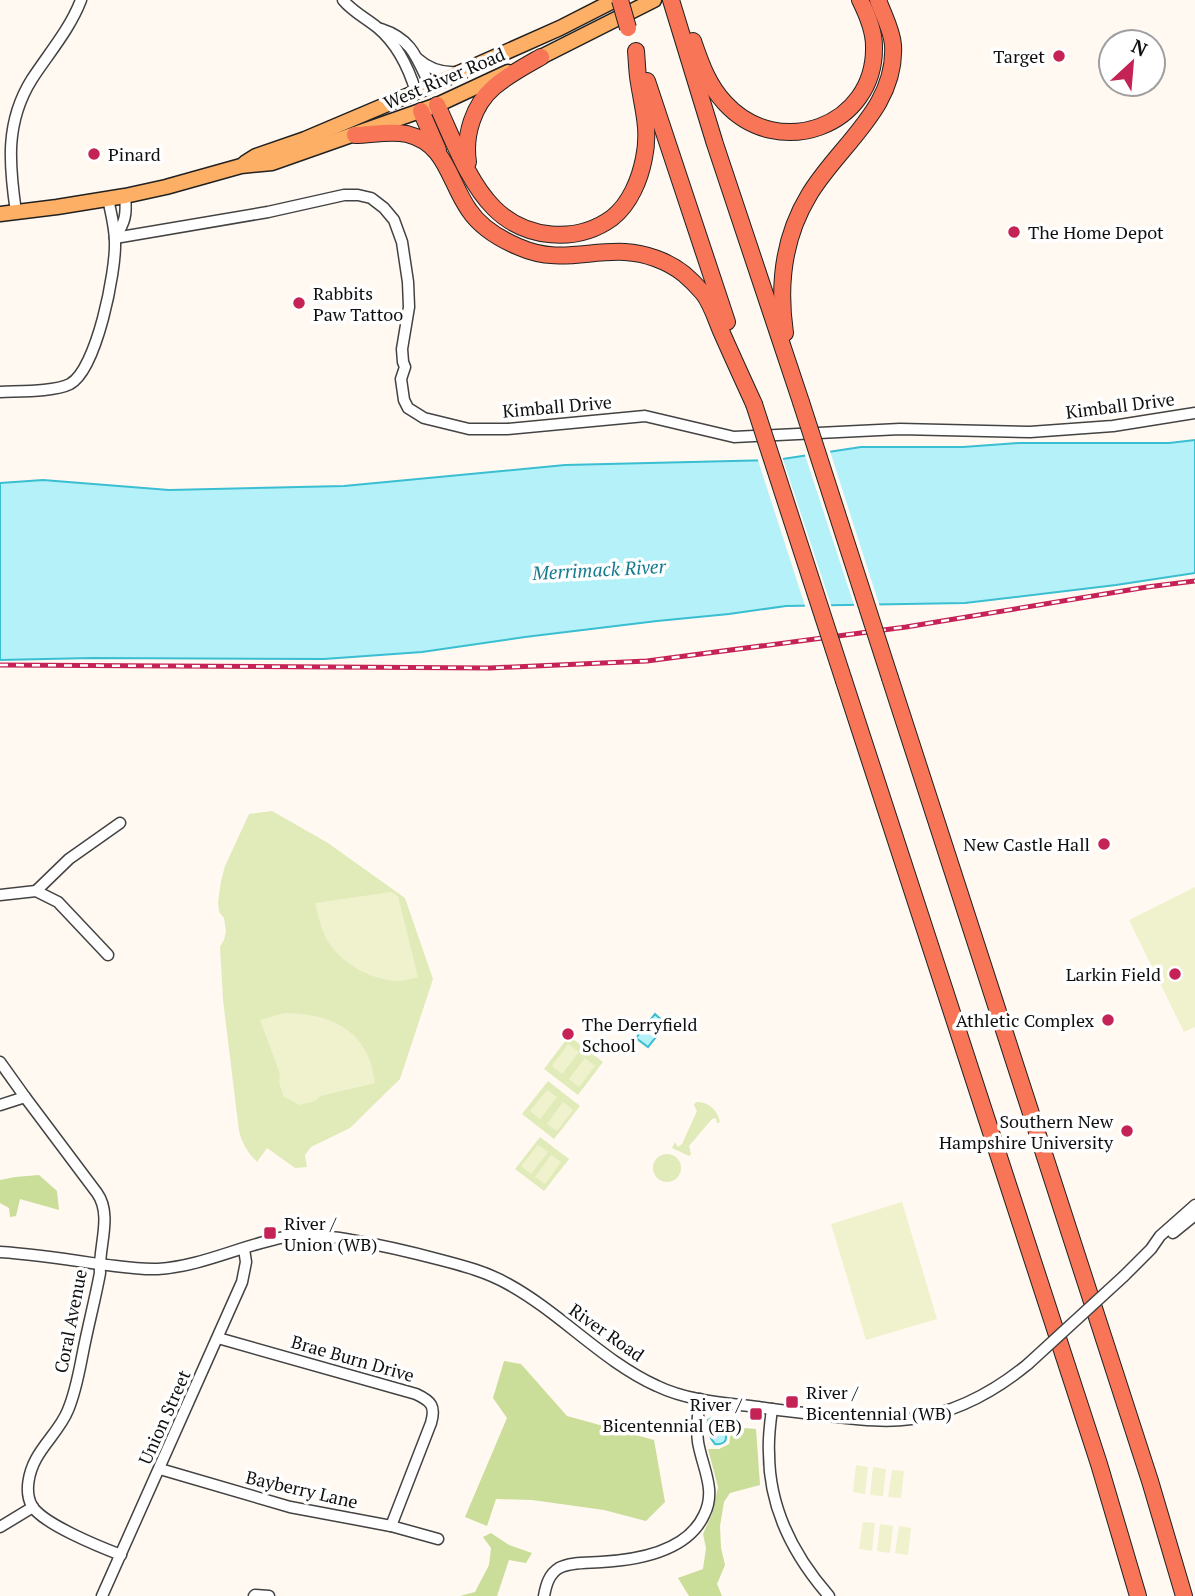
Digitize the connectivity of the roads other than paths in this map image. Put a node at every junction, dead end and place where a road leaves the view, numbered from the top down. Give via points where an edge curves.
1 (81, 0) edge
2 (343, 0) edge
3 (618, 0) edge
4 (654, 0) edge
5 (860, 0) edge
6 (877, 0) edge
7 (672, 3) edge
8 (378, 28) junction
9 (636, 51) junction
10 (416, 57) junction
11 (541, 57) junction
12 (464, 70) junction
13 (430, 86) junction
14 (416, 92) junction
15 (429, 108) junction
16 (355, 135) junction
17 (440, 154) junction
18 (241, 166) junction
19 (469, 172) junction
20 (125, 196) junction
21 (107, 199) junction
22 (16, 212) junction
23 (0, 214) edge
24 (115, 238) junction
25 (790, 370) junction
26 (0, 392) edge
27 (754, 404) junction
28 (1195, 413) edge
29 (120, 823) dead end
30 (36, 891) junction
31 (0, 895) edge
32 (108, 955) dead end
33 (0, 1062) edge
34 (25, 1097) junction
35 (0, 1105) edge
36 (1195, 1205) edge
37 (1195, 1215) edge
38 (244, 1249) junction
39 (1151, 1249) junction
40 (0, 1252) edge
41 (99, 1264) junction
42 (218, 1338) junction
43 (700, 1399) junction
44 (772, 1409) junction
45 (160, 1469) junction
46 (33, 1507) junction
47 (391, 1526) junction
48 (0, 1527) edge
49 (438, 1539) dead end
50 (121, 1555) junction
51 (255, 1595) edge
52 (102, 1596) edge
53 (269, 1596) edge
54 (544, 1596) edge
55 (829, 1596) edge
56 (1138, 1596) edge
57 (1184, 1596) edge

1 - 22 street via 26,89 17,114 10,153
2 - 8 street
3 - 9 highway, bridge
3 - 12 main road, West River Road
4 - 11 main road, West River Road
5 - 7 highway via 874,43 865,86 838,118 790,133 751,123 723,101
6 - 25 highway via 893,43 886,90 810,192 786,252 782,296
7 - 25 highway
8 - 10 street via 402,38
8 - 14 street via 402,59
9 - 19 highway via 646,122 645,155 628,201 614,217 573,234 526,229 496,210
9 - 27 highway
10 - 12 street via 440,71
10 - 13 street
11 - 15 main road, West River Road
11 - 19 highway via 486,94 468,135
12 - 13 main road, West River Road
13 - 14 main road, West River Road
13 - 15 main road
14 - 15 main road
14 - 18 main road, West River Road
15 - 16 main road, West River Road
15 - 17 highway
15 - 19 highway
16 - 17 highway via 408,134
16 - 18 main road, West River Road via 272,163
17 - 27 highway via 469,211 499,238 522,249 564,257 624,251 646,255 683,273 704,294
18 - 20 main road, West River Road
20 - 21 main road, West River Road
20 - 24 street via 125,220
21 - 22 main road, West River Road
21 - 24 street
22 - 23 main road, West River Road
24 - 26 street via 105,312 82,372 69,384 49,389
24 - 28 street, Kimball Drive via 344,195 370,198 394,220 408,282 402,349 404,400 424,418 468,429 645,416 734,437 900,429 1030,432 1113,426
25 - 57 highway, bridge
27 - 56 highway, bridge
29 - 30 street via 69,859
30 - 31 street
30 - 32 street via 58,902
33 - 34 street, Coral Avenue
34 - 35 street
34 - 41 street, Coral Avenue via 102,1199
36 - 39 street, River Road
37 - 39 street, River Road
38 - 41 street, River Road via 156,1269
38 - 42 street, Union Street via 242,1282
38 - 43 street, River Road via 288,1237 324,1236 486,1273 523,1293 646,1380
39 - 44 street, River Road, bridge via 1028,1364 968,1403 909,1420 865,1420
40 - 41 street, River Road
41 - 46 street, Coral Avenue via 75,1391 66,1416 31,1470
42 - 45 street, Union Street
42 - 47 street, Brae Burn Drive via 416,1394 432,1405 431,1423
43 - 44 street, River Road
43 - 54 street via 697,1434 710,1488 701,1522 681,1541 648,1555 560,1568 548,1580
44 - 55 street via 769,1457 779,1511 795,1550
45 - 47 street, Bayberry Lane via 290,1507
45 - 50 street, Union Street
46 - 48 street
46 - 50 street via 71,1533
47 - 49 street, Bayberry Lane
50 - 52 street, Union Street
51 - 53 street

